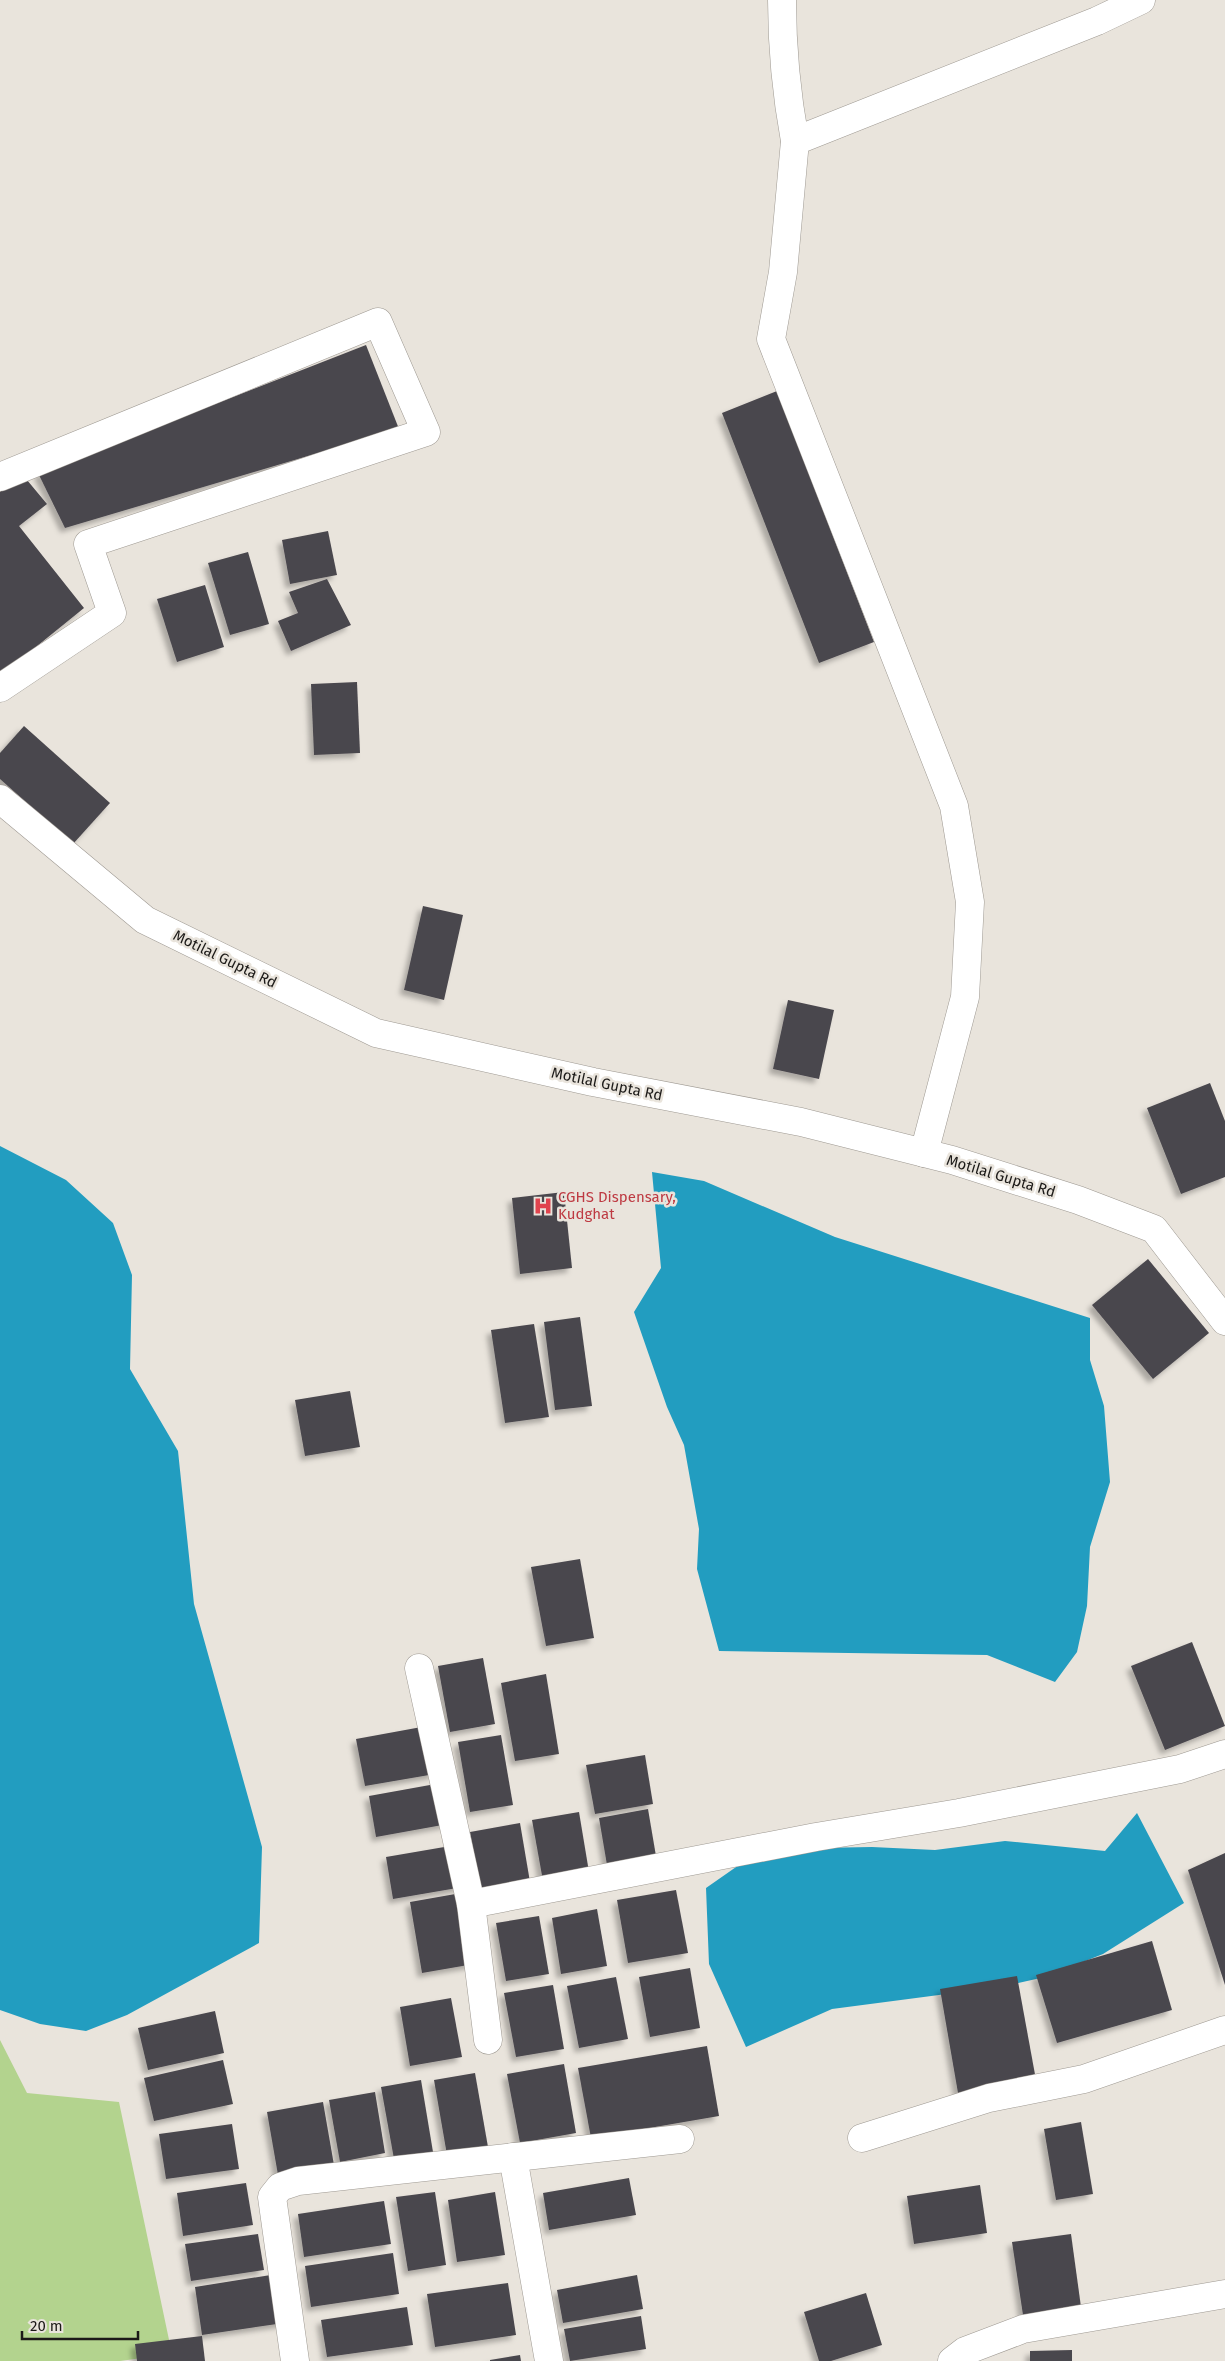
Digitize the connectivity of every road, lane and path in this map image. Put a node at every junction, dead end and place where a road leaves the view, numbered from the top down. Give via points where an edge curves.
1 (782, 0) edge
2 (1141, 0) edge
3 (795, 141) junction
4 (0, 477) edge
5 (0, 688) edge
6 (0, 799) edge
7 (924, 1152) junction
8 (1225, 1321) edge
9 (419, 1668) dead end
10 (1225, 1754) edge
11 (471, 1904) junction
12 (1225, 2030) edge
13 (488, 2040) dead end
14 (862, 2138) dead end
15 (680, 2139) dead end
16 (513, 2157) junction
17 (1225, 2294) edge
18 (295, 2361) edge
19 (549, 2361) edge
20 (952, 2361) edge

1 - 3 street via 786,94
2 - 3 street via 1097,22
3 - 7 street via 783,272 771,339 954,806 970,902 965,997
4 - 5 street via 378,322 426,432 88,544 112,613
6 - 7 street, Motilal Gupta Rd via 145,920 376,1033 593,1082 802,1122
7 - 8 street, Motilal Gupta Rd via 1078,1200 1154,1229
9 - 11 street
10 - 11 street via 1180,1769 959,1813 816,1837
11 - 13 street
12 - 14 street via 1084,2079 988,2098
15 - 16 street
16 - 18 street via 298,2182 280,2187 272,2197
16 - 19 street
17 - 20 street via 1023,2329 965,2351

